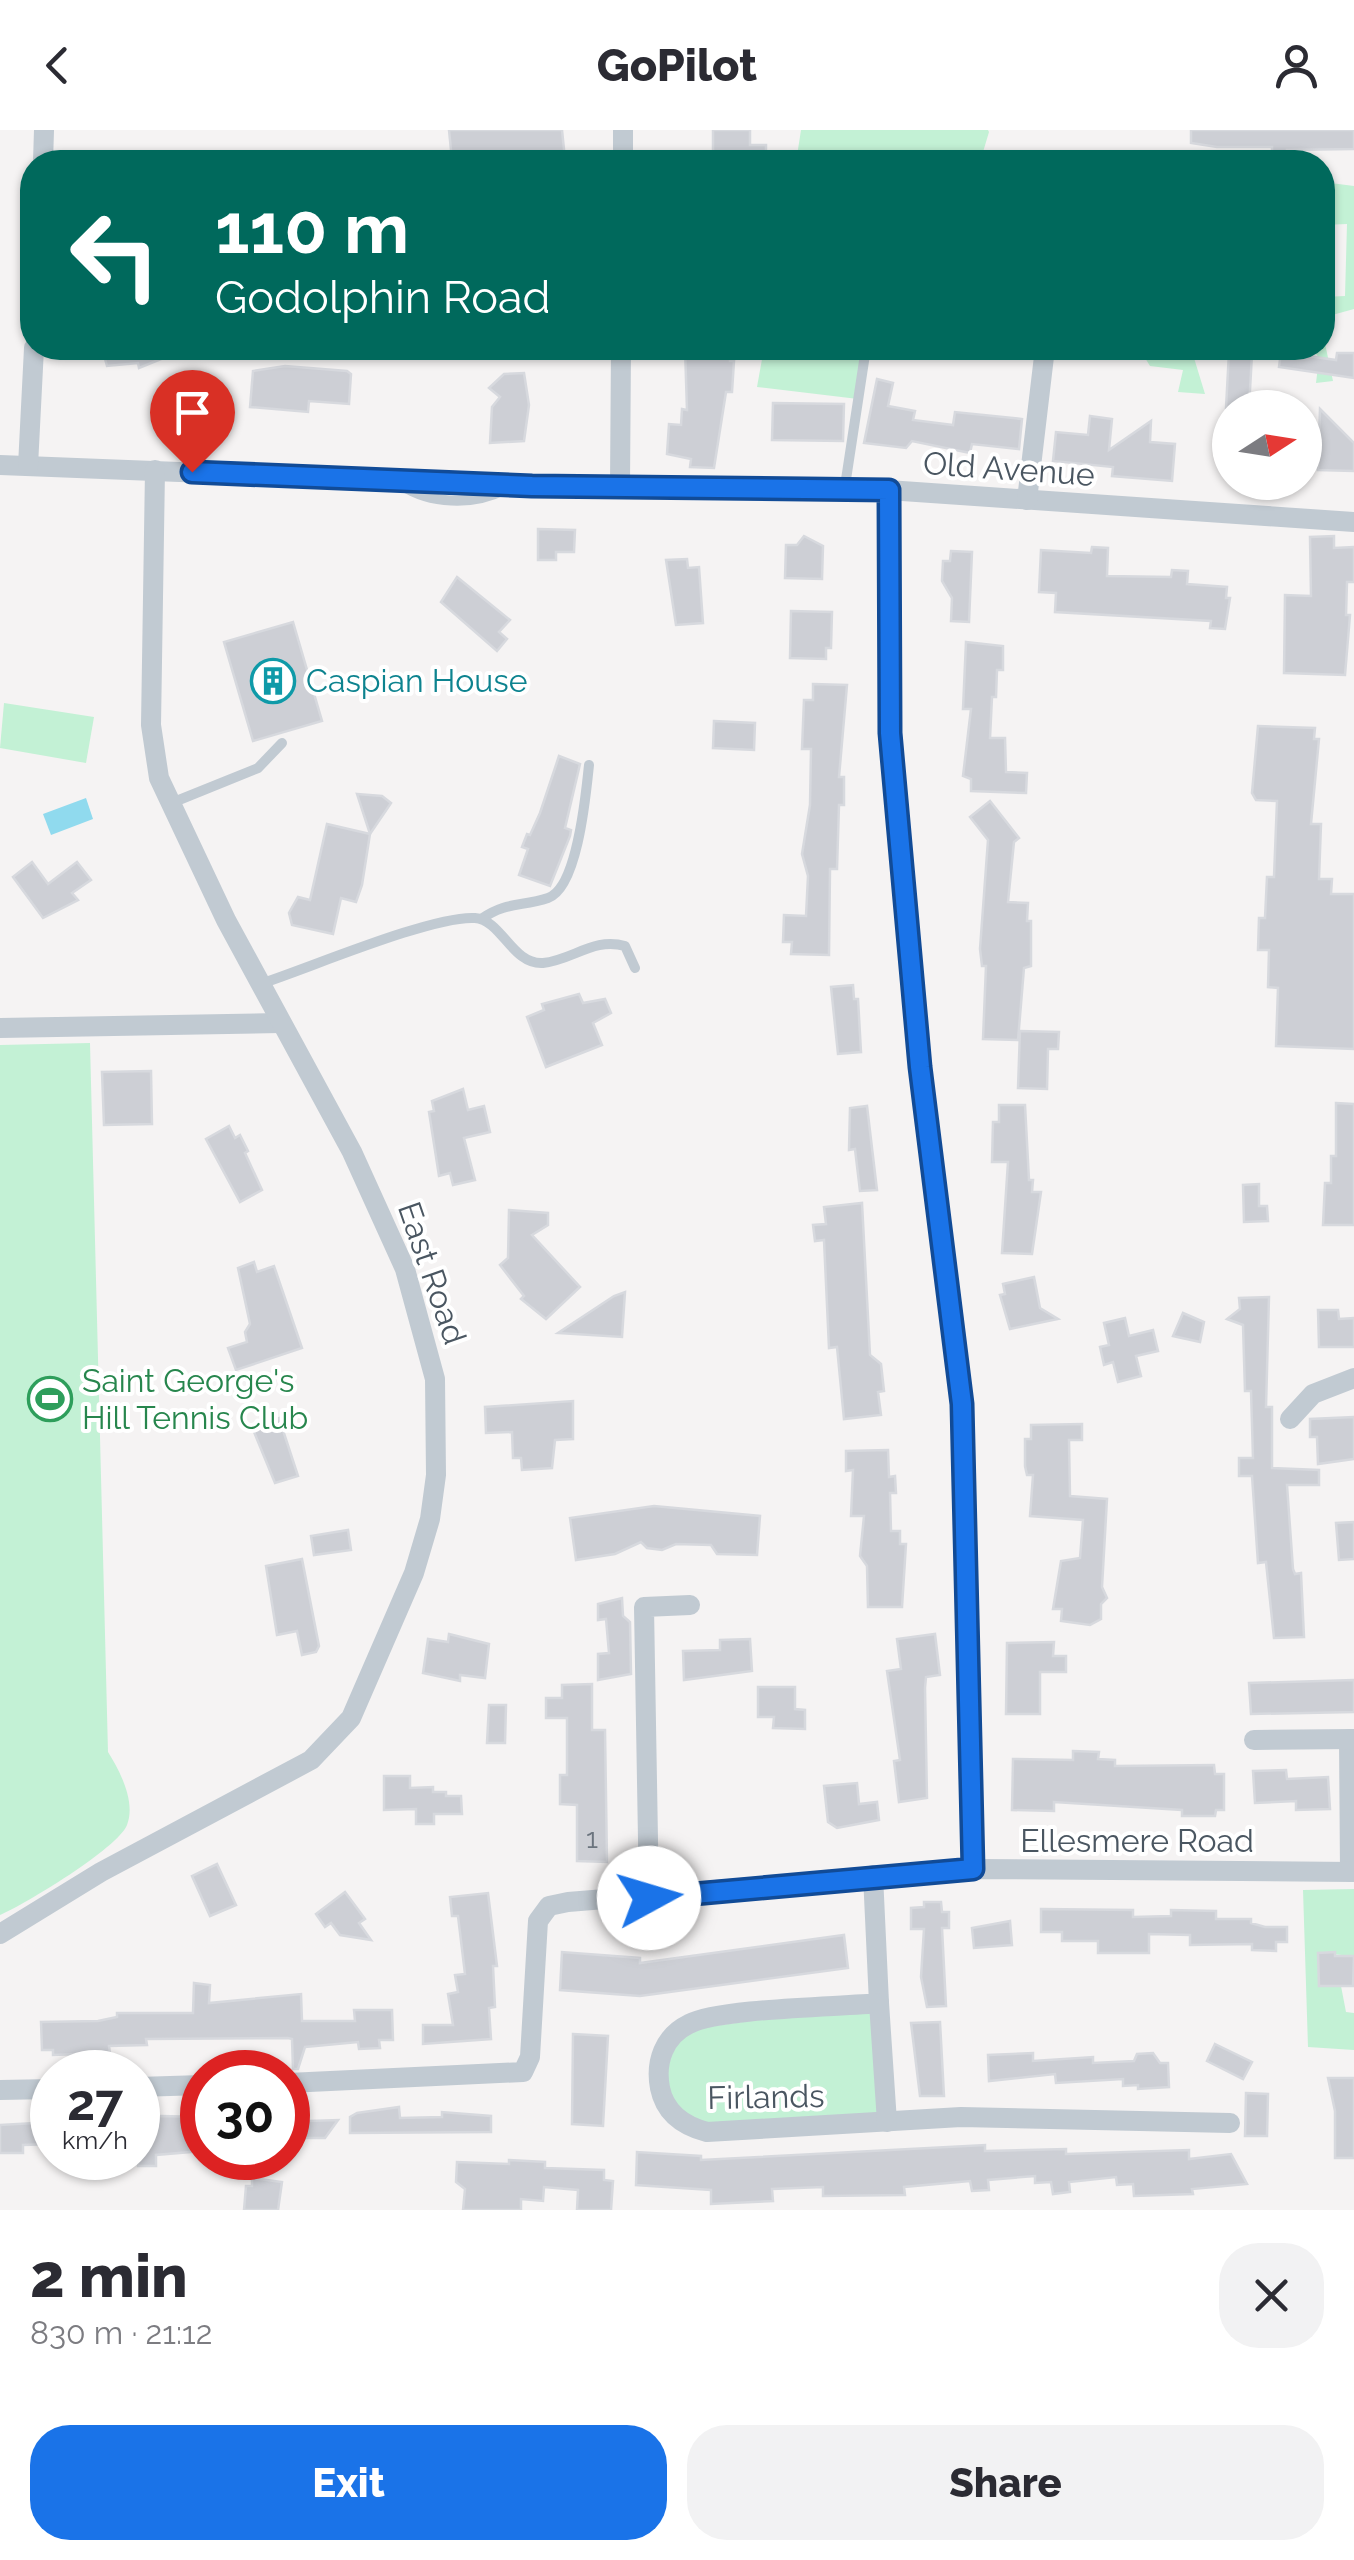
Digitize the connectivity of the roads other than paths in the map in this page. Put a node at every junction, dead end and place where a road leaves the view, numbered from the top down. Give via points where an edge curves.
1 (33, 360) edge
2 (621, 360) edge
3 (864, 360) edge
4 (1043, 360) edge
5 (0, 465) edge
6 (28, 466) junction
7 (155, 470) junction
8 (620, 484) junction
9 (844, 487) junction
10 (889, 490) junction
11 (1027, 500) junction
12 (1354, 522) edge
13 (282, 743) dead end
14 (590, 765) dead end
15 (168, 804) junction
16 (481, 919) junction
17 (635, 968) dead end
18 (259, 984) junction
19 (280, 1024) junction
20 (0, 1028) edge
21 (1354, 1378) edge
22 (1290, 1419) dead end
23 (690, 1605) dead end
24 (1352, 1739) edge
25 (1254, 1740) dead end
26 (973, 1869) junction
27 (1352, 1872) edge
28 (873, 1875) junction
29 (649, 1898) junction
30 (0, 1934) edge
31 (880, 2003) junction
32 (310, 2082) edge
33 (30, 2089) edge
34 (0, 2090) edge
35 (887, 2122) junction
36 (1230, 2123) dead end

1 - 6 street
2 - 8 street
3 - 9 lane
4 - 11 street
5 - 6 street, Old Avenue
6 - 7 street, Old Avenue
7 - 8 street, Old Avenue
7 - 15 street, East Road via 151,725
8 - 9 street, Old Avenue
9 - 10 street, Old Avenue
10 - 11 street, Old Avenue
10 - 26 street via 890,733 920,1067 962,1404
11 - 12 street, Old Avenue
13 - 15 lane via 258,768
14 - 16 lane via 581,830 562,888 545,900 501,906
15 - 18 street, East Road
16 - 17 lane via 530,960 542,963 604,942 625,946
16 - 18 lane via 415,931
18 - 19 street, East Road
19 - 20 street
19 - 30 street, East Road via 385,1220 427,1340 438,1444 430,1519 414,1573 351,1718 311,1760 100,1872
21 - 22 street via 1313,1394
23 - 29 street via 644,1607
24 - 25 street
24 - 27 street
26 - 27 street, Ellesmere Road
26 - 28 street, Ellesmere Road
28 - 29 street, Ellesmere Road
28 - 31 street
29 - 32 street, Ellesmere Road via 568,1902 542,1913 530,2057 522,2072
31 - 35 street
31 - 35 street, Firlands via 690,2023 666,2044 660,2084 673,2114 707,2132
33 - 34 street
35 - 36 street, Firlands

